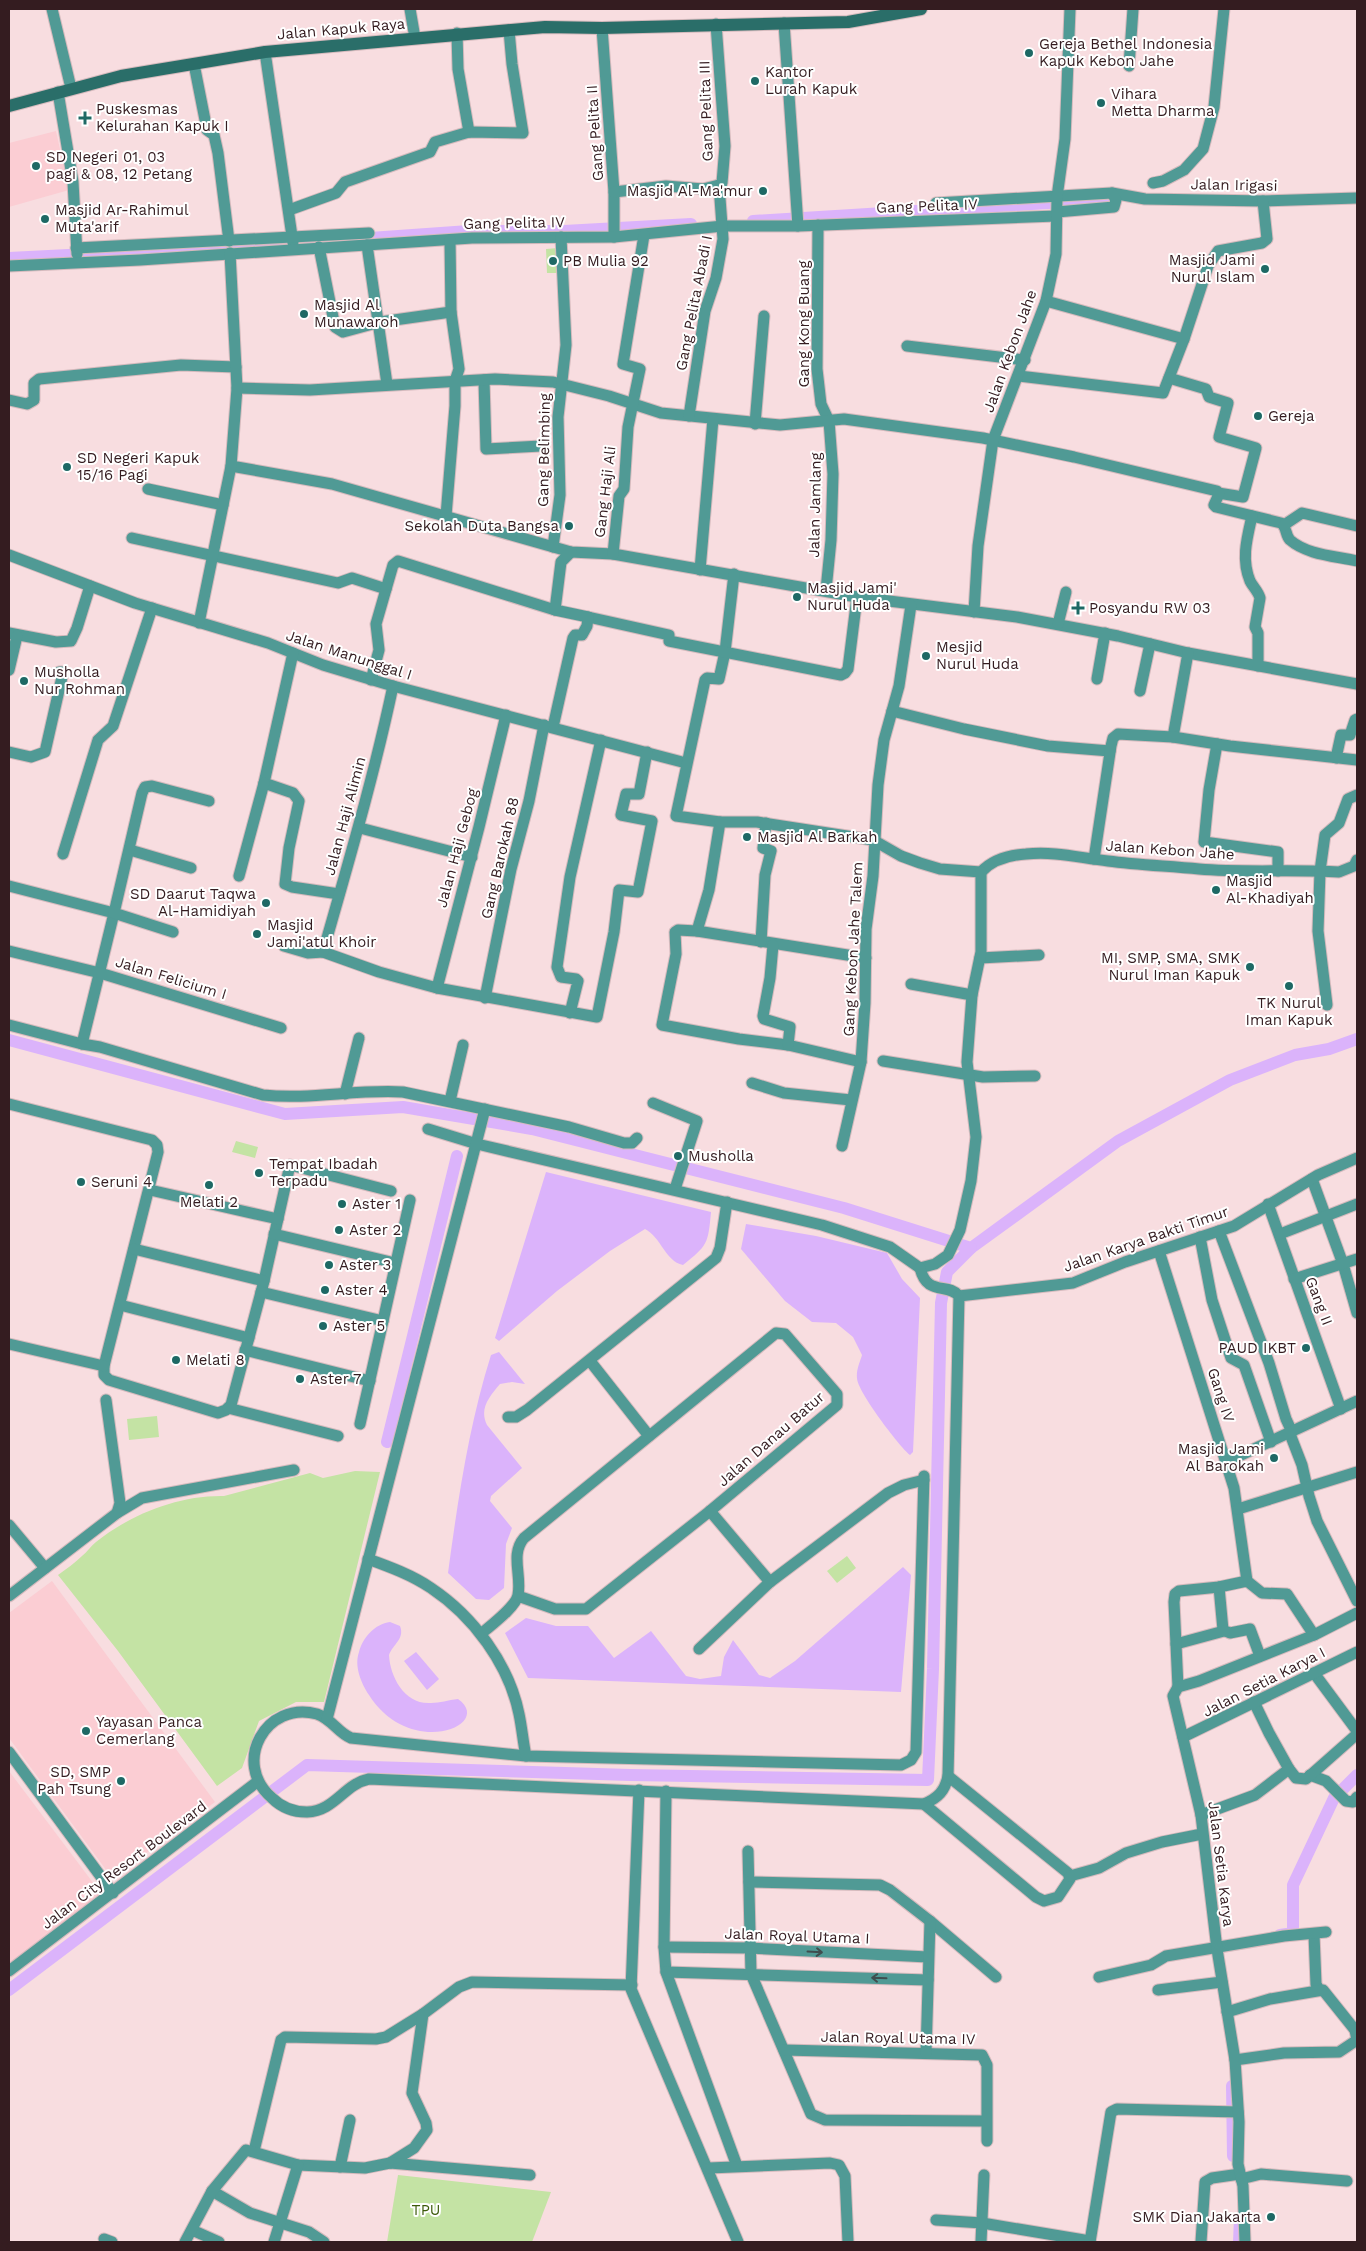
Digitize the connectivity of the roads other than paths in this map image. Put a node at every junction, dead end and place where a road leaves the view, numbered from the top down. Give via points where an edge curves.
1 (52, 9) edge
2 (410, 9) edge
3 (920, 9) edge
4 (1070, 9) edge
5 (1133, 9) edge
6 (1224, 9) edge
7 (784, 23) junction
8 (716, 24) junction
9 (602, 28) junction
10 (510, 30) junction
11 (458, 33) junction
12 (416, 38) junction
13 (265, 52) junction
14 (194, 64) junction
15 (1129, 66) dead end
16 (71, 88) junction
17 (58, 92) junction
18 (9, 106) edge
19 (469, 132) junction
20 (1153, 183) dead end
21 (719, 185) junction
22 (614, 192) junction
23 (1357, 198) edge
24 (1263, 201) junction
25 (936, 203) dead end
26 (1057, 207) junction
27 (289, 210) junction
28 (723, 224) junction
29 (798, 224) junction
30 (818, 224) junction
31 (369, 233) dead end
32 (614, 235) junction
33 (644, 235) junction
34 (561, 237) junction
35 (229, 240) junction
36 (450, 240) junction
37 (293, 243) junction
38 (367, 245) junction
39 (319, 248) junction
40 (140, 252) junction
41 (230, 253) junction
42 (77, 255) junction
43 (9, 266) edge
44 (1046, 301) junction
45 (451, 312) junction
46 (764, 316) dead end
47 (380, 322) junction
48 (1184, 339) junction
49 (908, 346) dead end
50 (1025, 360) junction
51 (236, 367) junction
52 (1019, 376) junction
53 (1169, 378) junction
54 (484, 380) junction
55 (455, 381) junction
56 (561, 383) junction
57 (387, 384) junction
58 (237, 388) junction
59 (9, 400) edge
60 (631, 404) junction
61 (689, 416) junction
62 (712, 419) junction
63 (828, 420) junction
64 (754, 424) junction
65 (992, 440) junction
66 (541, 446) dead end
67 (231, 466) junction
68 (148, 489) dead end
69 (1218, 493) junction
70 (223, 505) junction
71 (446, 516) junction
72 (1252, 516) junction
73 (1284, 525) junction
74 (1357, 526) edge
75 (132, 538) dead end
76 (553, 547) junction
77 (571, 552) junction
78 (213, 554) junction
79 (612, 554) junction
80 (9, 555) edge
81 (1357, 561) edge
82 (700, 570) junction
83 (734, 574) junction
84 (90, 586) junction
85 (386, 589) junction
86 (826, 590) junction
87 (1066, 592) dead end
88 (857, 597) junction
89 (911, 605) junction
90 (152, 608) junction
91 (555, 610) junction
92 (974, 612) junction
93 (588, 617) junction
94 (199, 623) junction
95 (1058, 624) junction
96 (1105, 634) junction
97 (13, 635) edge
98 (1150, 644) junction
99 (725, 652) junction
100 (293, 653) junction
101 (1188, 653) junction
102 (1258, 666) junction
103 (9, 670) edge
104 (59, 672) dead end
105 (371, 680) junction
106 (1097, 680) dead end
107 (1357, 684) edge
108 (393, 686) junction
109 (1140, 691) dead end
110 (892, 711) junction
111 (506, 715) junction
112 (1357, 719) edge
113 (548, 726) junction
114 (1173, 737) junction
115 (601, 740) junction
116 (1217, 744) junction
117 (1110, 751) junction
118 (9, 752) edge
119 (647, 752) junction
120 (1336, 758) junction
121 (1357, 760) edge
122 (686, 763) junction
123 (264, 783) junction
124 (1357, 795) edge
125 (209, 801) dead end
126 (720, 822) junction
127 (766, 823) junction
128 (360, 828) junction
129 (873, 840) junction
130 (130, 850) junction
131 (63, 854) dead end
132 (472, 857) junction
133 (1094, 859) junction
134 (1357, 860) edge
135 (191, 868) dead end
136 (1278, 871) junction
137 (1320, 871) junction
138 (981, 872) junction
139 (239, 876) dead end
140 (9, 886) edge
141 (339, 894) junction
142 (114, 913) junction
143 (697, 931) junction
144 (173, 932) dead end
145 (761, 942) junction
146 (773, 945) junction
147 (284, 946) dead end
148 (9, 951) edge
149 (324, 952) junction
150 (1039, 956) dead end
151 (866, 958) junction
152 (980, 958) junction
153 (100, 973) junction
154 (911, 984) dead end
155 (436, 988) junction
156 (972, 996) junction
157 (485, 998) junction
158 (1327, 1005) dead end
159 (570, 1013) junction
160 (9, 1025) edge
161 (282, 1028) dead end
162 (359, 1038) dead end
163 (82, 1044) junction
164 (464, 1045) dead end
165 (788, 1045) junction
166 (883, 1061) dead end
167 (860, 1062) junction
168 (968, 1075) junction
169 (1034, 1076) dead end
170 (752, 1083) dead end
171 (345, 1094) junction
172 (851, 1100) junction
173 (450, 1101) junction
174 (653, 1103) dead end
175 (9, 1104) edge
176 (484, 1114) junction
177 (428, 1129) dead end
178 (637, 1138) dead end
179 (478, 1140) junction
180 (842, 1146) dead end
181 (1357, 1158) edge
182 (1312, 1179) junction
183 (676, 1187) junction
184 (150, 1190) junction
185 (391, 1191) dead end
186 (410, 1200) dead end
187 (727, 1202) junction
188 (1268, 1204) junction
189 (1357, 1204) edge
190 (1326, 1216) junction
191 (278, 1219) junction
192 (1219, 1231) junction
193 (274, 1234) junction
194 (1280, 1234) junction
195 (1200, 1237) junction
196 (134, 1249) junction
197 (1160, 1251) junction
198 (1357, 1259) edge
199 (395, 1263) junction
200 (1343, 1264) junction
201 (920, 1268) junction
202 (1294, 1279) junction
203 (264, 1280) junction
204 (261, 1292) junction
205 (956, 1293) junction
206 (120, 1305) junction
207 (1357, 1313) edge
208 (383, 1321) junction
209 (249, 1338) junction
210 (9, 1344) edge
211 (245, 1350) junction
212 (590, 1361) junction
213 (104, 1366) junction
214 (370, 1381) junction
215 (106, 1400) dead end
216 (1357, 1401) edge
217 (228, 1408) junction
218 (1340, 1409) junction
219 (508, 1417) dead end
220 (360, 1424) dead end
221 (1291, 1433) junction
222 (338, 1436) dead end
223 (649, 1436) junction
224 (1271, 1442) junction
225 (1226, 1462) junction
226 (294, 1470) dead end
227 (1356, 1476) edge
228 (1308, 1487) junction
229 (1238, 1509) junction
230 (710, 1511) junction
231 (117, 1512) junction
232 (9, 1524) edge
233 (368, 1559) junction
234 (45, 1568) junction
235 (1247, 1581) junction
236 (770, 1582) junction
237 (1219, 1587) junction
238 (9, 1596) edge
239 (518, 1596) junction
240 (1357, 1601) edge
241 (1357, 1613) edge
242 (1224, 1631) junction
243 (481, 1634) junction
244 (1314, 1635) junction
245 (1176, 1644) junction
246 (699, 1649) dead end
247 (1357, 1652) edge
248 (1260, 1656) junction
249 (1314, 1673) junction
250 (1178, 1687) junction
251 (1254, 1702) junction
252 (327, 1718) junction
253 (1357, 1733) edge
254 (1183, 1737) junction
255 (9, 1752) edge
256 (526, 1756) junction
257 (1289, 1769) junction
258 (1310, 1775) junction
259 (948, 1776) junction
260 (259, 1784) junction
261 (642, 1790) junction
262 (664, 1791) junction
263 (1352, 1799) edge
264 (924, 1804) junction
265 (1201, 1815) junction
266 (1202, 1834) junction
267 (748, 1851) dead end
268 (1070, 1876) junction
269 (749, 1882) junction
270 (113, 1893) junction
271 (930, 1921) junction
272 (1326, 1932) dead end
273 (1312, 1934) junction
274 (664, 1947) junction
275 (749, 1948) junction
276 (1217, 1949) junction
277 (928, 1958) junction
278 (9, 1971) edge
279 (666, 1972) junction
280 (751, 1974) junction
281 (996, 1977) dead end
282 (1099, 1977) dead end
283 (928, 1980) junction
284 (1222, 1982) junction
285 (632, 1985) junction
286 (1158, 1990) dead end
287 (1319, 1990) junction
288 (1227, 2012) junction
289 (423, 2014) junction
290 (1356, 2030) edge
291 (784, 2050) junction
292 (926, 2053) junction
293 (1234, 2060) junction
294 (1238, 2112) junction
295 (350, 2120) dead end
296 (986, 2121) junction
297 (987, 2141) dead end
298 (254, 2151) junction
299 (390, 2163) junction
300 (298, 2165) junction
301 (737, 2166) junction
302 (340, 2167) junction
303 (714, 2168) junction
304 (530, 2175) dead end
305 (984, 2175) dead end
306 (1241, 2177) junction
307 (1347, 2181) dead end
308 (212, 2191) junction
309 (936, 2220) dead end
310 (281, 2223) junction
311 (982, 2224) junction
312 (192, 2230) junction
313 (185, 2242) edge
314 (219, 2242) edge
315 (274, 2242) edge
316 (324, 2242) edge
317 (738, 2242) edge
318 (848, 2242) edge
319 (981, 2242) edge
320 (1090, 2242) edge
321 (1201, 2242) edge
322 (1245, 2242) edge

1 - 16 street
2 - 12 street
3 - 7 main road, Jalan Kapuk Raya via 848,22
4 - 26 street, Jalan Kebon Jahe via 1065,139
5 - 15 street
6 - 20 street via 1214,107 1203,149 1184,170
7 - 8 main road, Jalan Kapuk Raya
7 - 29 street
8 - 9 main road, Jalan Kapuk Raya
8 - 21 street, Gang Pelita III via 725,146 722,183
9 - 10 main road, Jalan Kapuk Raya
9 - 22 street, Gang Pelita II
10 - 11 main road, Jalan Kapuk Raya
10 - 19 street via 523,133
11 - 12 main road, Jalan Kapuk Raya
11 - 19 street via 458,69
12 - 13 main road, Jalan Kapuk Raya
13 - 14 main road, Jalan Kapuk Raya
13 - 27 street
14 - 16 main road, Jalan Kapuk Raya
14 - 35 street via 208,130 214,135 218,153
16 - 17 main road, Jalan Kapuk Raya
17 - 18 main road, Jalan Kapuk Raya
17 - 42 street via 73,182
19 - 27 street via 435,142 430,152 345,182 336,193
21 - 22 street via 703,189 666,186
21 - 28 street, Gang Pelita III
22 - 32 street, Gang Pelita II
23 - 24 street, Jalan Irigasi
24 - 26 street, Jalan Irigasi via 1145,199 1112,194 1116,200 1114,207
24 - 48 street via 1266,239 1262,243 1218,251 1208,266
25 - 26 street, Jalan Irigasi
26 - 30 street, Gang Pelita IV
26 - 44 street, Jalan Kebon Jahe via 1056,254
27 - 37 street
28 - 29 street, Gang Pelita IV
28 - 33 street, Gang Pelita IV
28 - 61 street, Gang Pelita Abadi I via 716,278 705,311
29 - 30 street, Gang Pelita IV
30 - 63 street, Gang Kong Buang via 818,369 821,404
31 - 37 street
32 - 33 street, Gang Pelita IV
32 - 34 street, Gang Pelita IV
33 - 60 street, Gang Haji Ali via 623,364 640,370 635,399
34 - 36 street, Gang Pelita IV
34 - 56 street, Gang Belimbing via 566,346
35 - 37 street
35 - 40 street
36 - 38 street, Gang Pelita IV
36 - 45 street
37 - 39 street, Gang Pelita IV
37 - 41 street, Gang Pelita IV
38 - 39 street, Gang Pelita IV
38 - 47 street
39 - 47 street via 335,327 343,332
40 - 41 street, Gang Pelita IV
40 - 42 street
40 - 42 street
41 - 51 street
42 - 43 street
44 - 48 street
44 - 50 street, Jalan Kebon Jahe
45 - 47 street
45 - 55 street via 459,369
46 - 64 street
47 - 57 street
48 - 53 street
49 - 50 street
50 - 52 street, Jalan Kebon Jahe
51 - 58 street
51 - 59 street via 181,365 39,379 34,383 34,400 27,404
52 - 53 street via 1158,394 1163,393
52 - 65 street, Jalan Kebon Jahe
53 - 69 street via 1206,389 1209,397 1228,403 1219,437 1256,448 1243,496
54 - 55 street
54 - 56 street
54 - 66 street via 486,449
55 - 57 street
55 - 71 street via 456,406
56 - 60 street
56 - 76 street, Gang Belimbing via 558,431 560,495
57 - 58 street via 310,390
58 - 67 street
60 - 61 street via 661,413
60 - 79 street, Gang Haji Ali via 624,489 619,496
61 - 62 street
62 - 64 street
62 - 82 street
63 - 64 street
63 - 65 street via 844,419
63 - 86 street, Jalan Jamlang via 833,474
65 - 69 street via 1074,456
65 - 92 street, Jalan Kebon Jahe via 978,546
67 - 70 street
67 - 71 street via 332,484
68 - 70 street
69 - 72 street via 1216,506
70 - 78 street
71 - 76 street
72 - 73 street
72 - 102 street via 1245,550 1250,582 1260,598 1254,627 1258,633
73 - 74 street via 1302,513
73 - 81 street via 1289,539 1305,549
75 - 78 street
76 - 77 street
77 - 79 street
77 - 91 street via 561,562
78 - 85 street via 290,574 338,582 355,578
78 - 94 street
79 - 82 street
80 - 84 street, Jalan Manunggal I
82 - 83 street
83 - 86 street
83 - 99 street
84 - 90 street, Jalan Manunggal I
84 - 97 street via 78,628 71,640 56,642
85 - 91 street via 393,565 399,561
85 - 105 street via 376,627 379,650
86 - 88 street
87 - 95 street
88 - 89 street
88 - 99 street via 848,669 843,675
89 - 92 street
89 - 110 street, Gang Kebon Jahe Talem
90 - 94 street, Jalan Manunggal I
90 - 131 street via 114,726 97,743
91 - 93 street
92 - 95 street
93 - 99 street via 669,635 669,641
93 - 113 street, Gang Barokah 88 via 582,635 573,638
94 - 100 street, Jalan Manunggal I
95 - 96 street
96 - 98 street
96 - 106 street
97 - 103 street
98 - 101 street
98 - 109 street
99 - 122 street via 719,680 705,680
100 - 105 street, Jalan Manunggal I
100 - 123 street
101 - 102 street
101 - 114 street
102 - 107 street
104 - 118 street via 62,672 62,678 45,752 31,757
105 - 108 street, Jalan Manunggal I
108 - 111 street, Jalan Manunggal I
108 - 128 street, Jalan Haji Alimin
110 - 117 street via 1048,746
110 - 129 street, Gang Kebon Jahe Talem via 884,740
111 - 113 street, Jalan Manunggal I
111 - 132 street, Jalan Haji Gebog
112 - 120 street via 1350,735 1341,735
113 - 115 street, Jalan Manunggal I
113 - 157 street, Gang Barokah 88 via 511,868
114 - 116 street
114 - 117 street via 1124,732 1116,735
115 - 119 street, Jalan Manunggal I
115 - 159 street via 570,877 557,967 561,976 578,980
116 - 120 street
116 - 136 street via 1204,842 1278,852
117 - 133 street
119 - 122 street, Jalan Manunggal I
119 - 159 street via 639,794 626,794 621,815 652,822 638,892 619,890 597,1017
120 - 121 street
122 - 126 street via 676,816
123 - 139 street
123 - 141 street via 293,793 299,801 285,884
124 - 137 street via 1348,799 1339,823 1326,832
125 - 130 street, Jalan Felicium I via 157,787 145,787
126 - 127 street
126 - 143 street via 709,890
127 - 129 street
127 - 145 street via 763,848 771,851 765,875
128 - 132 street
128 - 141 street, Jalan Haji Alimin
129 - 138 street via 940,869
129 - 151 street, Gang Kebon Jahe Talem
130 - 135 street
130 - 142 street, Jalan Felicium I
132 - 155 street, Jalan Haji Gebog
133 - 136 street, Jalan Kebon Jahe via 1213,870
133 - 138 street, Jalan Kebon Jahe via 1059,853 1023,854 988,864
134 - 137 street, Jalan Kebon Jahe via 1354,866 1339,872
136 - 137 street, Jalan Kebon Jahe
137 - 158 street via 1318,931
138 - 152 street
140 - 142 street
141 - 149 street, Jalan Haji Alimin
142 - 144 street
142 - 153 street, Jalan Felicium I
143 - 145 street
143 - 165 street via 675,932 676,954 662,1025
145 - 146 street
146 - 151 street
146 - 165 street via 762,1016 790,1026
147 - 149 street via 308,953
148 - 153 street
149 - 155 street via 378,972
150 - 152 street
151 - 167 street, Gang Kebon Jahe Talem
152 - 156 street
153 - 161 street, Jalan Felicium I
153 - 163 street
154 - 156 street
155 - 157 street
156 - 168 street
157 - 159 street
160 - 163 street
162 - 171 street
163 - 171 street via 263,1095 290,1098
164 - 173 street
165 - 167 street
166 - 168 street
167 - 172 street, Gang Kebon Jahe Talem
168 - 169 street
168 - 201 street via 976,1137 971,1181 960,1230 948,1255 936,1264
170 - 172 street via 784,1093
171 - 173 street via 388,1091
172 - 180 street, Gang Kebon Jahe Talem
173 - 176 street
174 - 183 street via 697,1121
175 - 184 street via 152,1140 158,1152
176 - 178 street via 569,1127 624,1144
176 - 179 street
177 - 179 street
179 - 183 street
179 - 233 street
181 - 182 street, Jalan Karya Bakti Timur
182 - 188 street, Jalan Karya Bakti Timur
182 - 190 street
183 - 187 street
184 - 191 street
184 - 196 street
185 - 191 street via 290,1165
186 - 199 street
187 - 201 street via 881,1243
187 - 212 street via 716,1258
188 - 192 street, Jalan Karya Bakti Timur via 1234,1226
188 - 194 street, Gang II
189 - 190 street
190 - 194 street
190 - 200 street
191 - 193 street
192 - 195 street, Jalan Karya Bakti Timur
192 - 221 street via 1269,1363
193 - 199 street
193 - 203 street
194 - 202 street, Gang II
195 - 197 street, Jalan Karya Bakti Timur
195 - 224 street via 1212,1300 1231,1358 1244,1365
196 - 203 street
196 - 206 street
197 - 205 street, Jalan Karya Bakti Timur via 1073,1283
197 - 225 street, Gang IV
198 - 200 street
199 - 208 street
200 - 202 street
200 - 207 street
201 - 205 street, Jalan Karya Bakti Timur via 921,1275 937,1289
202 - 218 street, Gang II
203 - 204 street
204 - 208 street
204 - 209 street
205 - 259 street
206 - 209 street
206 - 213 street
208 - 214 street
209 - 211 street
210 - 213 street
211 - 214 street
211 - 217 street
212 - 219 street via 522,1414
212 - 223 street
213 - 217 street via 104,1375 109,1380 218,1413
214 - 220 street
215 - 231 street via 120,1503
216 - 218 street
217 - 222 street
218 - 221 street
221 - 224 street
221 - 228 street
223 - 230 street, Jalan Danau Batur via 776,1333 785,1334 837,1394 837,1406
223 - 239 street, Jalan Danau Batur via 520,1542
224 - 225 street
225 - 229 street, Gang IV
226 - 231 street via 153,1494
227 - 228 street
228 - 229 street
228 - 240 street via 1317,1521
229 - 235 street, Gang IV
230 - 236 street
230 - 239 street, Jalan Danau Batur via 586,1609 555,1609
231 - 234 street
232 - 234 street
233 - 243 street via 401,1571 431,1588 458,1609
233 - 252 street
234 - 238 street
235 - 237 street
235 - 244 street via 1262,1593 1289,1594
236 - 246 street
236 - 256 street via 888,1493 924,1478 916,1752 911,1760 901,1765
237 - 242 street
237 - 245 street, Jalan Setia Karya via 1175,1594
239 - 243 street
241 - 244 street
242 - 245 street
242 - 248 street via 1250,1629
243 - 256 street via 507,1680 519,1713
244 - 248 street
245 - 250 street, Jalan Setia Karya
247 - 249 street, Jalan Setia Karya I
248 - 250 street
249 - 251 street, Jalan Setia Karya I
249 - 253 street
250 - 254 street, Jalan Setia Karya via 1173,1696
251 - 254 street, Jalan Setia Karya I
251 - 257 street
252 - 256 street via 344,1735 354,1738
252 - 260 street via 297,1713 270,1725 254,1751 253,1762
253 - 258 street
254 - 265 street, Jalan Setia Karya
255 - 270 street
257 - 258 street via 1300,1779
257 - 265 street via 1255,1795
258 - 263 street via 1326,1781
259 - 264 street via 941,1793
259 - 268 street
260 - 261 street via 277,1803 293,1810 314,1811 334,1803 349,1786 369,1779
260 - 270 street, Jalan City Resort Boulevard
261 - 262 street
261 - 285 street
262 - 264 street
262 - 274 street
264 - 268 street via 1044,1901 1058,1897 1069,1883
265 - 266 street, Jalan Setia Karya
266 - 268 street via 1126,1852 1099,1868
266 - 276 street, Jalan Setia Karya
267 - 269 street
269 - 271 street via 876,1884 890,1890
269 - 275 street
270 - 278 street, Jalan City Resort Boulevard
271 - 277 street
271 - 281 street
272 - 273 street
273 - 276 street
273 - 287 street
274 - 275 street, Jalan Royal Utama I
274 - 279 street
275 -> 277 street, Jalan Royal Utama I
275 - 280 street
276 - 282 street via 1166,1956 1151,1965
276 - 284 street, Jalan Setia Karya
277 - 283 street
279 - 280 street
279 - 301 street
283 -> 280 street
280 - 291 street
283 - 292 street
284 - 286 street
284 - 288 street, Jalan Setia Karya
285 - 289 street via 472,1982 459,1987
285 - 303 street
287 - 288 street via 1270,1999
287 - 290 street via 1323,1990
288 - 293 street, Jalan Setia Karya
289 - 298 street via 386,2037 376,2039 285,2037 281,2040
289 - 299 street via 412,2093 427,2130 414,2148
290 - 293 street via 1357,2040 1339,2052 1284,2052
291 - 292 street, Jalan Royal Utama IV
291 - 296 street via 815,2118
292 - 296 street, Jalan Royal Utama IV via 978,2053 985,2057
293 - 294 street, Jalan Setia Karya
294 - 306 street, Jalan Setia Karya
294 - 320 street via 1117,2109 1111,2112
295 - 302 street
296 - 297 street, Jalan Royal Utama IV
298 - 300 street
298 - 308 street via 246,2150
299 - 302 street via 365,2168
299 - 304 street
300 - 302 street
300 - 310 street
301 - 303 street
301 - 318 street via 839,2165 845,2176
303 - 317 street
305 - 311 street
306 - 307 street via 1261,2174
306 - 321 street via 1212,2178 1206,2182
306 - 322 street, Jalan Setia Karya
308 - 310 street via 250,2213
308 - 312 street
309 - 311 street
310 - 315 street
310 - 316 street via 309,2232
311 - 319 street
311 - 320 street
312 - 313 street
312 - 314 street

